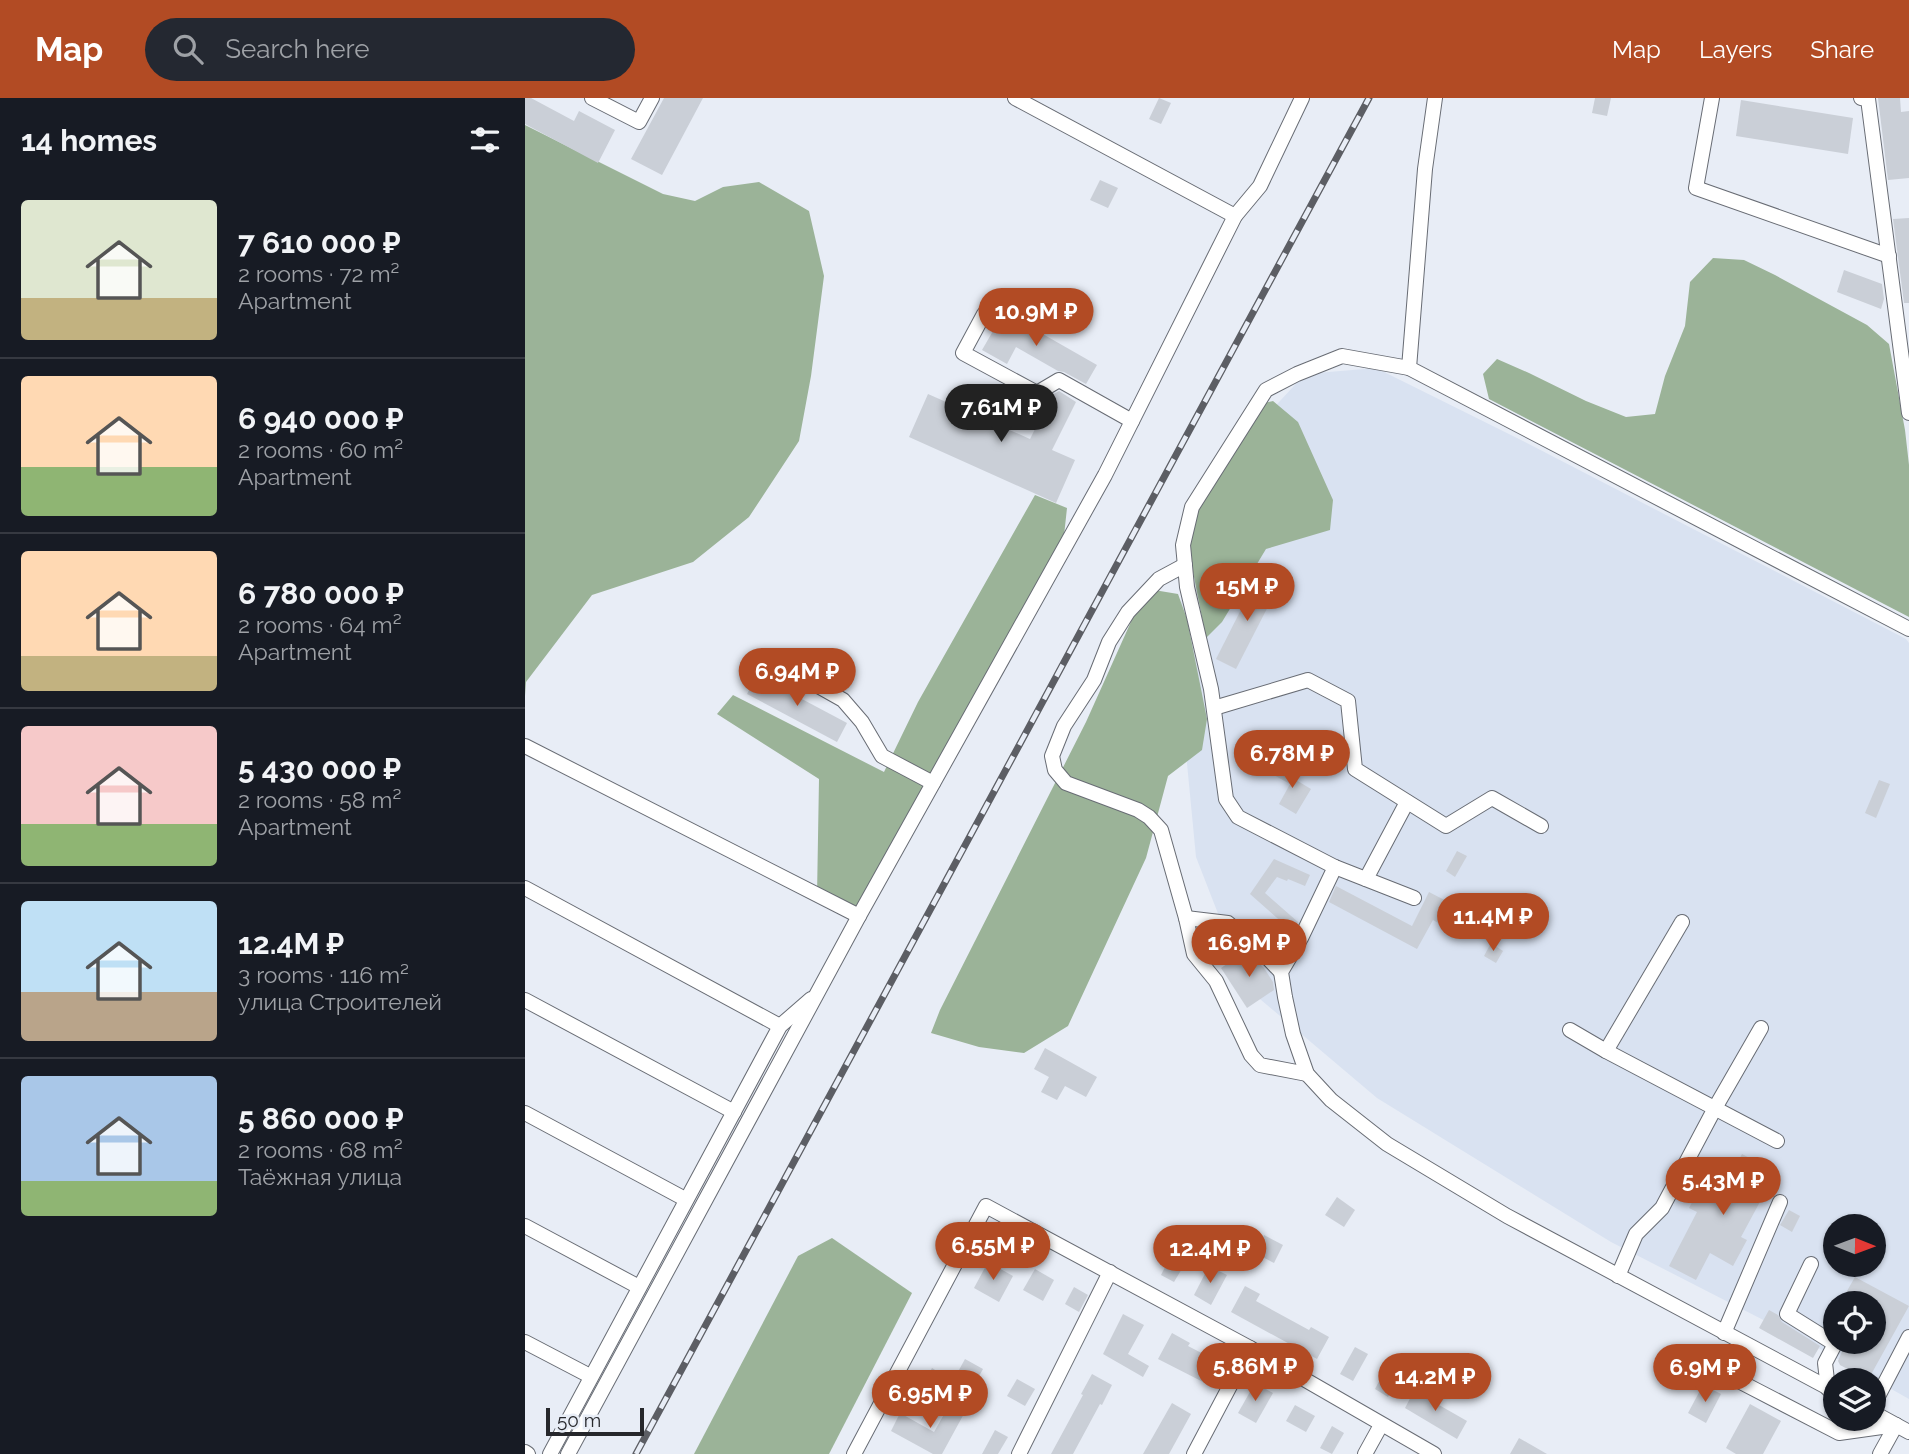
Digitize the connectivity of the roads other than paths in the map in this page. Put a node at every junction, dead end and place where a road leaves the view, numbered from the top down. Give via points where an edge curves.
1 (592, 98) edge
2 (652, 98) edge
3 (1015, 98) edge
4 (1302, 98) edge
5 (1436, 98) edge
6 (1712, 98) edge
7 (1861, 98) edge
8 (1235, 216) junction
9 (1889, 256) junction
10 (984, 314) dead end
11 (1409, 368) junction
12 (1909, 413) edge
13 (1132, 421) junction
14 (1185, 565) junction
15 (1909, 629) edge
16 (772, 660) dead end
17 (1213, 708) junction
18 (525, 746) edge
19 (933, 783) junction
20 (1407, 802) junction
21 (1541, 827) dead end
22 (1335, 867) junction
23 (1366, 879) junction
24 (525, 888) edge
25 (1413, 898) dead end
26 (859, 916) junction
27 (1186, 918) junction
28 (1682, 922) dead end
29 (1282, 972) junction
30 (818, 992) junction
31 (525, 1000) edge
32 (781, 1026) junction
33 (1761, 1028) dead end
34 (1570, 1030) dead end
35 (1606, 1051) junction
36 (1307, 1074) junction
37 (1715, 1108) junction
38 (734, 1112) junction
39 (525, 1113) edge
40 (1777, 1141) dead end
41 (685, 1199) junction
42 (1780, 1202) dead end
43 (525, 1226) edge
44 (1811, 1264) dead end
45 (1110, 1272) junction
46 (1618, 1276) junction
47 (639, 1287) junction
48 (1724, 1333) junction
49 (1823, 1336) edge
50 (1909, 1337) edge
51 (525, 1342) edge
52 (1749, 1346) junction
53 (1250, 1348) junction
54 (590, 1377) junction
55 (1886, 1381) edge
56 (1823, 1386) edge
57 (1886, 1420) edge
58 (1381, 1424) junction
59 (1896, 1425) junction
60 (1909, 1432) edge
61 (550, 1454) edge
62 (568, 1454) edge
63 (854, 1454) edge
64 (1019, 1454) edge
65 (1194, 1454) edge
66 (1365, 1454) edge
67 (1434, 1454) edge
68 (1880, 1454) edge

1 - 2 street via 639,122
3 - 8 street
4 - 8 street via 1259,186
5 - 11 street via 1425,169
6 - 9 street via 1696,188
7 - 9 street via 1868,99
8 - 13 street
9 - 12 street
10 - 13 street via 963,353 1037,393 1059,380
11 - 14 street via 1342,356 1266,390 1192,508 1182,545
11 - 15 street
13 - 19 street
14 - 17 street
14 - 27 street via 1159,579 1128,612 1052,756 1055,770 1066,783 1138,810 1161,830
16 - 19 street via 843,700 882,756
17 - 20 street via 1308,680 1348,701 1355,769
17 - 22 street via 1226,799 1238,817
18 - 26 street
19 - 26 street
20 - 21 street via 1446,827 1492,798
20 - 23 street
22 - 23 street
22 - 29 street
23 - 25 street
24 - 32 street
26 - 30 street
27 - 29 street via 1228,923
27 - 36 street via 1194,954 1216,981 1251,1055 1260,1065
28 - 35 street
29 - 36 street via 1293,1034
30 - 32 street
30 - 62 street
31 - 38 street
32 - 38 street
33 - 37 street
34 - 35 street
35 - 37 street
36 - 46 street via 1331,1100 1387,1144
37 - 40 street
37 - 46 street via 1662,1208 1636,1234
38 - 41 street
39 - 41 street
41 - 47 street
42 - 48 street
43 - 47 street
44 - 49 street via 1787,1314
45 - 53 street
45 - 63 street via 986,1206
45 - 64 street
46 - 48 street
47 - 54 street
48 - 52 street
50 - 55 street
51 - 54 street
52 - 56 street
52 - 59 street via 1731,1377 1839,1433
53 - 58 street
53 - 65 street
54 - 61 street
57 - 59 street
58 - 66 street
58 - 67 street
59 - 60 street
59 - 68 street

